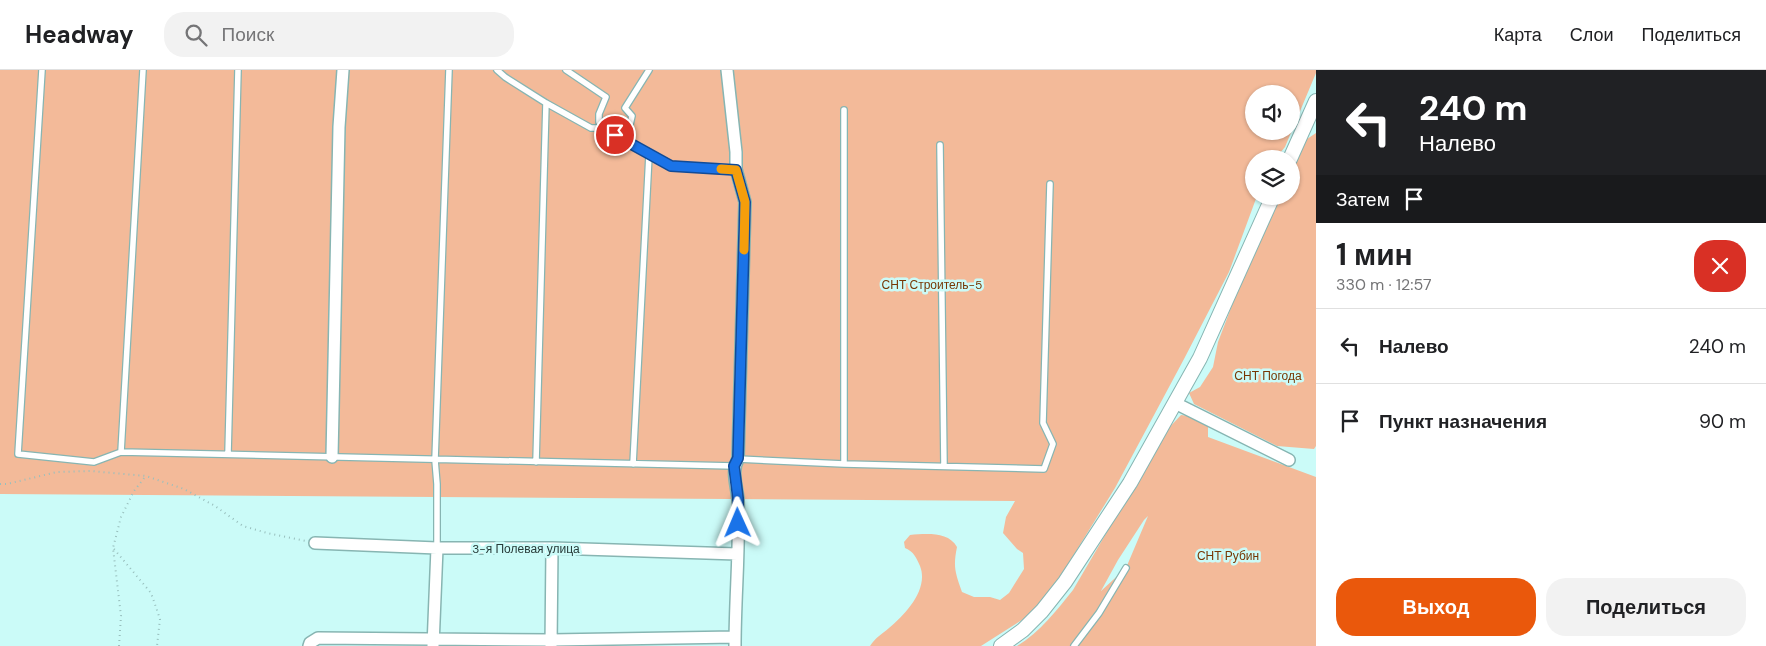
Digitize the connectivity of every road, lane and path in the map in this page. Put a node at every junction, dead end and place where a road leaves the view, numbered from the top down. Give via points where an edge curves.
1 (42, 70) edge
2 (143, 70) edge
3 (238, 70) edge
4 (342, 70) edge
5 (449, 70) edge
6 (497, 70) edge
7 (566, 70) edge
8 (649, 70) edge
9 (727, 70) edge
10 (1316, 101) edge
11 (546, 103) junction
12 (844, 110) dead end
13 (603, 128) junction
14 (626, 142) junction
15 (940, 145) dead end
16 (1294, 150) edge
17 (648, 155) junction
18 (736, 170) junction
19 (1050, 184) dead end
20 (1269, 205) edge
21 (1174, 403) junction
22 (120, 452) junction
23 (228, 454) junction
24 (332, 457) junction
25 (435, 460) junction
26 (1289, 460) dead end
27 (536, 462) junction
28 (736, 462) junction
29 (633, 464) junction
30 (844, 464) junction
31 (944, 466) junction
32 (146, 476) junction
33 (0, 484) edge
34 (315, 543) joint
35 (113, 548) junction
36 (437, 548) junction
37 (552, 548) junction
38 (737, 554) junction
39 (1126, 568) dead end
40 (735, 642) edge
41 (433, 643) edge
42 (551, 643) edge
43 (310, 644) edge
44 (119, 646) edge
45 (158, 646) edge
46 (1001, 646) edge
47 (1074, 646) edge

1 - 22 lane via 18,454 94,462
2 - 22 lane
3 - 23 lane
4 - 24 street
5 - 25 lane
6 - 11 lane
7 - 13 lane via 606,97 598,122
8 - 14 lane via 625,108 632,116
9 - 18 street
10 - 16 street
11 - 13 lane via 591,128
11 - 27 lane
12 - 30 lane
13 - 14 lane
14 - 17 lane
15 - 31 lane
17 - 18 lane via 671,166
17 - 29 lane
18 - 28 street via 745,202
19 - 31 lane via 1043,423 1053,444 1044,469
20 - 21 street via 1200,358
21 - 26 street
21 - 46 street via 1130,484 1065,582 1042,611
22 - 23 lane
23 - 24 lane
24 - 25 lane
25 - 27 lane
25 - 36 lane
27 - 29 lane
28 - 29 lane
28 - 30 lane
28 - 38 street
30 - 31 lane
32 - 33 path via 57,472
32 - 34 path via 184,488 243,526
32 - 35 path via 134,491 121,518
34 - 36 street, 3-я Полевая улица
35 - 44 path via 121,616
35 - 45 path via 151,593 160,618
36 - 37 street, 3-я Полевая улица
36 - 41 street
37 - 38 street, 3-я Полевая улица
37 - 42 street
38 - 40 street
39 - 47 lane
40 - 42 street
41 - 42 street
41 - 43 street via 318,638

